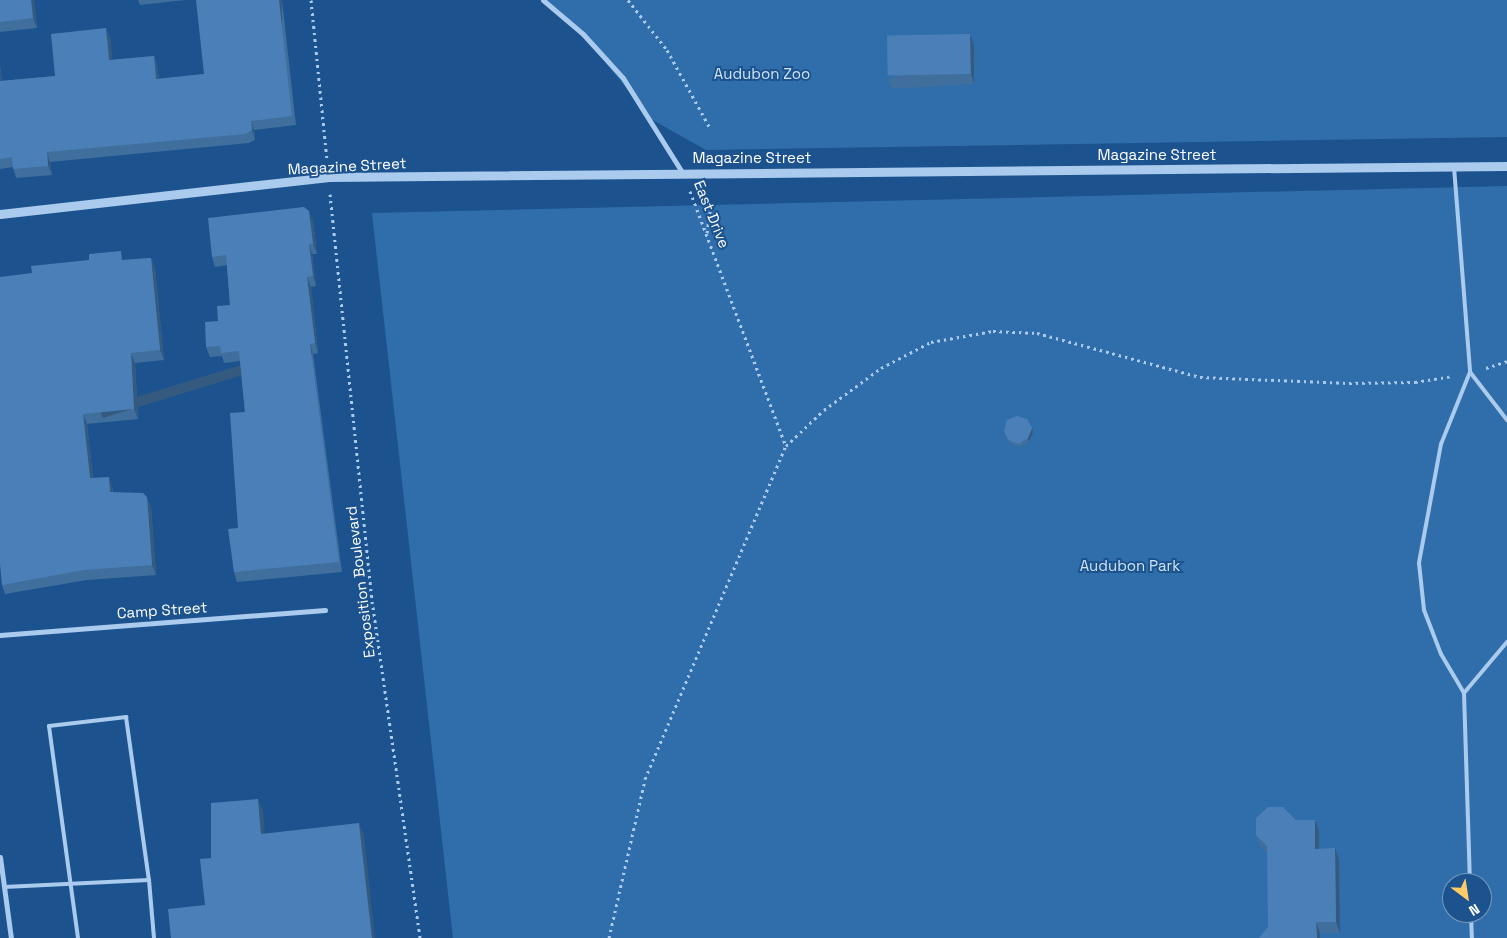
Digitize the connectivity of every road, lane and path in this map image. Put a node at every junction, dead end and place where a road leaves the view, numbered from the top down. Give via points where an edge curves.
1 (311, 0) edge
2 (543, 0) edge
3 (628, 0) edge
4 (709, 126) dead end
5 (325, 145) dead end
6 (1507, 166) edge
7 (1454, 167) junction
8 (682, 172) junction
9 (711, 206) dead end
10 (0, 214) edge
11 (333, 222) dead end
12 (707, 233) junction
13 (1507, 361) edge
14 (1470, 372) junction
15 (1507, 420) edge
16 (786, 446) junction
17 (325, 610) dead end
18 (0, 635) edge
19 (1507, 642) edge
20 (1464, 693) junction
21 (0, 857) edge
22 (1470, 873) edge
23 (149, 880) junction
24 (72, 884) junction
25 (4, 887) junction
26 (1471, 923) edge
27 (11, 938) edge
28 (78, 938) edge
29 (154, 938) edge
30 (420, 938) edge
31 (609, 938) edge
32 (1472, 938) edge

1 - 5 path
2 - 8 street, East Drive via 583,34 623,78
3 - 4 path via 667,50
6 - 7 street, Magazine Street
7 - 8 street, Magazine Street
7 - 14 lane
8 - 10 street, Magazine Street via 329,177
8 - 12 path, East Drive
9 - 12 path
11 - 30 path, Exposition Boulevard via 373,607
12 - 16 path, East Drive
13 - 14 path
14 - 15 lane
14 - 16 path via 1415,382 1200,377 1037,333 992,330 931,342 881,368 824,410
14 - 20 lane via 1441,444 1419,562 1424,610 1441,654
16 - 31 path via 646,779
17 - 18 street, Camp Street
19 - 20 lane
20 - 22 lane
21 - 25 street
23 - 24 lane
23 - 24 lane via 126,717 49,726
23 - 29 lane
24 - 25 lane
24 - 28 lane
25 - 27 street
26 - 32 lane

